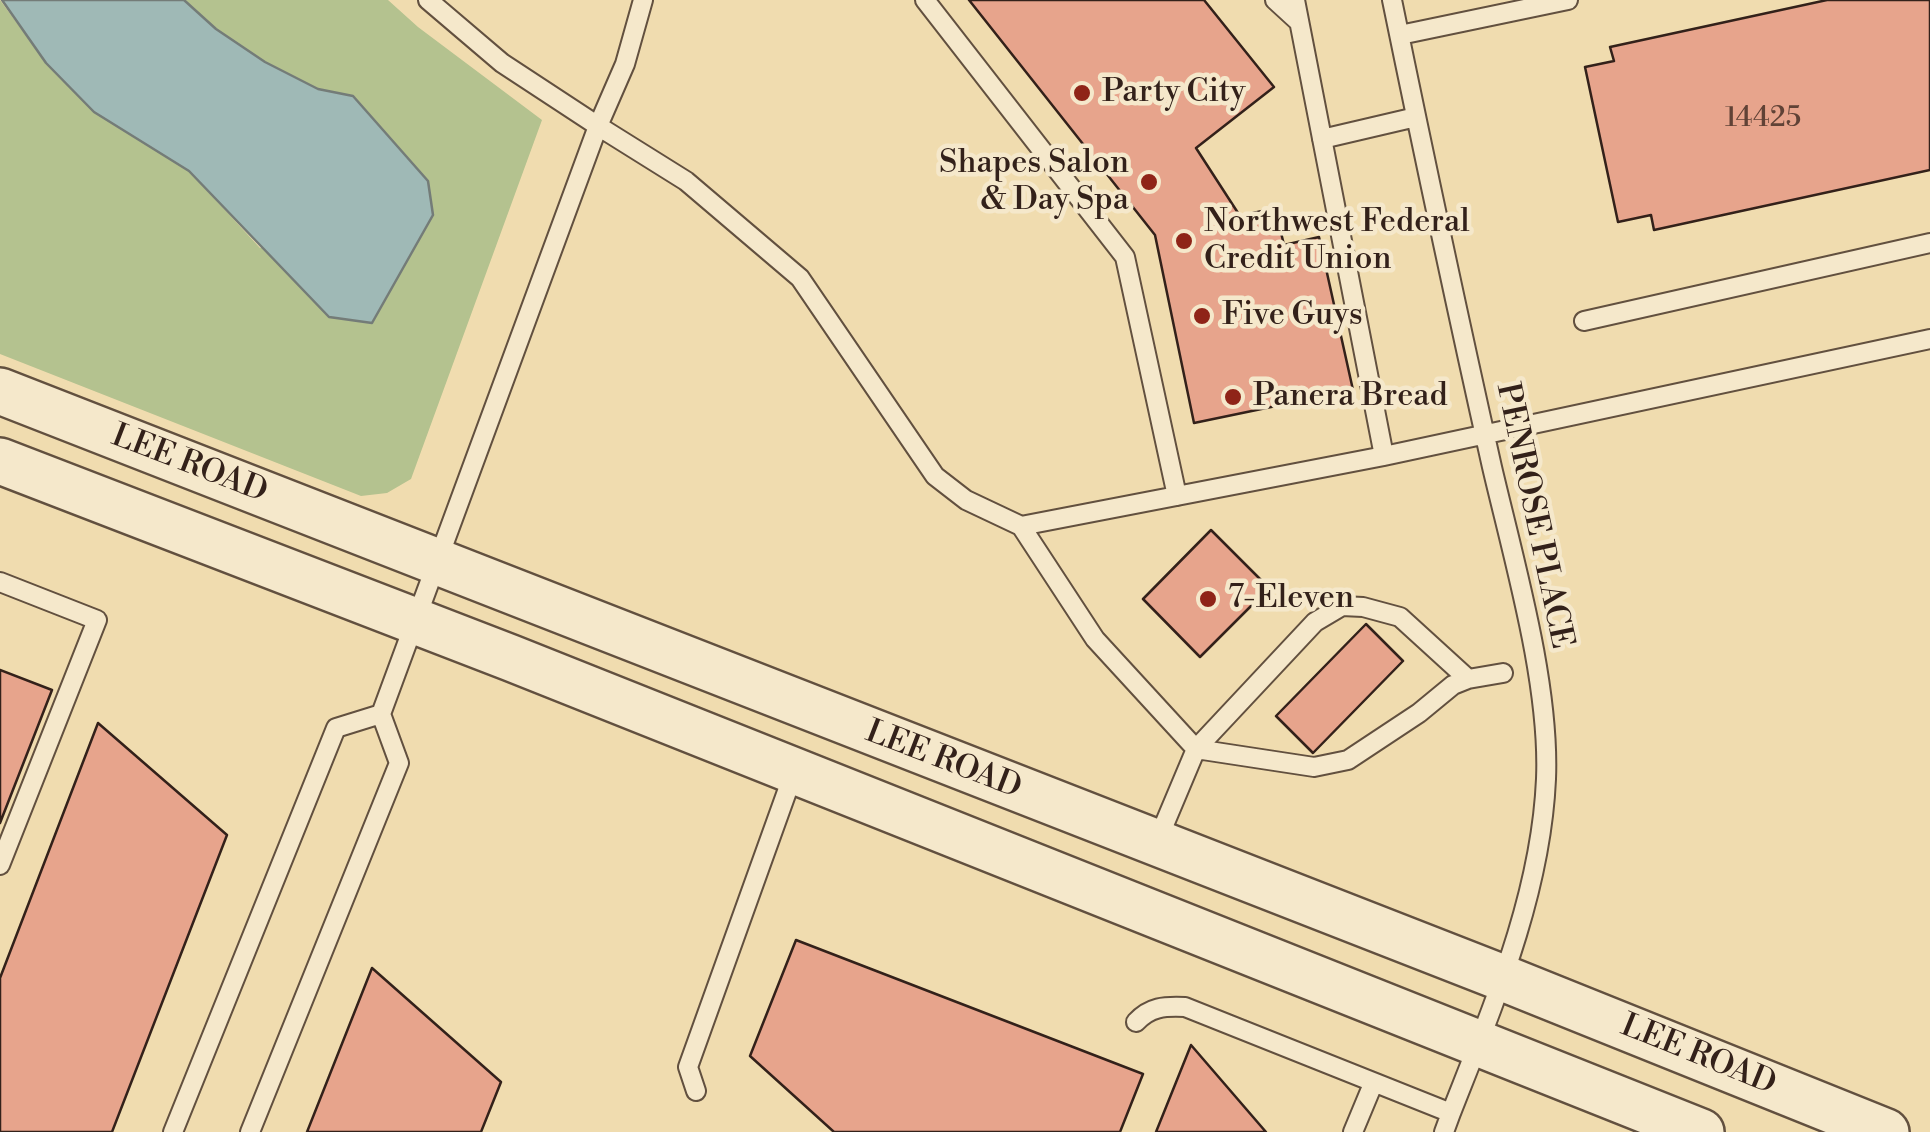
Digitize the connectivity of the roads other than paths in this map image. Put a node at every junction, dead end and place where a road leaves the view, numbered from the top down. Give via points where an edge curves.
1 (428, 0) edge
2 (642, 0) edge
3 (925, 0) edge
4 (1276, 0) edge
5 (1295, 0) edge
6 (1392, 0) edge
7 (1568, 0) edge
8 (1300, 23) junction
9 (1400, 35) junction
10 (1416, 117) junction
11 (598, 126) junction
12 (1322, 139) junction
13 (1930, 242) edge
14 (1584, 322) dead end
15 (1930, 339) edge
16 (0, 391) edge
17 (1485, 433) junction
18 (1384, 456) junction
19 (0, 461) edge
20 (1177, 496) junction
21 (1020, 526) junction
22 (439, 562) junction
23 (0, 582) edge
24 (414, 622) junction
25 (1503, 673) dead end
26 (1468, 678) junction
27 (380, 714) junction
28 (1196, 749) junction
29 (794, 771) junction
30 (1155, 844) junction
31 (0, 865) edge
32 (1503, 978) junction
33 (1136, 1022) dead end
34 (1478, 1043) junction
35 (1373, 1084) junction
36 (696, 1092) dead end
37 (1451, 1113) junction
38 (173, 1132) edge
39 (250, 1132) edge
40 (1353, 1132) edge
41 (1444, 1132) edge
42 (1701, 1132) edge
43 (1886, 1132) edge

1 - 11 lane via 502,63
2 - 11 lane via 625,64
3 - 20 lane via 1125,257
4 - 8 lane
5 - 8 lane
6 - 9 lane, PENROSE PLACE
7 - 9 lane
8 - 12 lane
9 - 10 lane, PENROSE PLACE
10 - 12 lane
10 - 17 lane, PENROSE PLACE
11 - 21 lane via 686,181 800,278 935,476
11 - 22 lane
12 - 18 lane
13 - 14 lane
15 - 17 lane
16 - 22 street, LEE ROAD
17 - 18 lane
17 - 32 lane, PENROSE PLACE via 1545,726 1541,827
18 - 20 lane
19 - 24 street, LEE ROAD
20 - 21 lane
21 - 28 lane via 1094,638
22 - 24 lane
22 - 30 street, LEE ROAD
23 - 31 lane via 97,620
24 - 27 lane
24 - 29 street, LEE ROAD
25 - 26 lane
26 - 28 lane via 1348,760 1314,767
26 - 28 lane via 1400,617 1342,606 1314,622
27 - 38 lane via 336,728
27 - 39 lane via 399,762
28 - 30 lane
29 - 34 street, LEE ROAD
29 - 36 lane via 688,1067
30 - 32 street, LEE ROAD
32 - 34 lane, PENROSE PLACE
32 - 43 street, LEE ROAD
33 - 35 lane via 1165,1006 1185,1007
34 - 37 lane, PENROSE PLACE
34 - 42 street, LEE ROAD
35 - 37 lane
35 - 40 lane
37 - 41 lane, PENROSE PLACE

